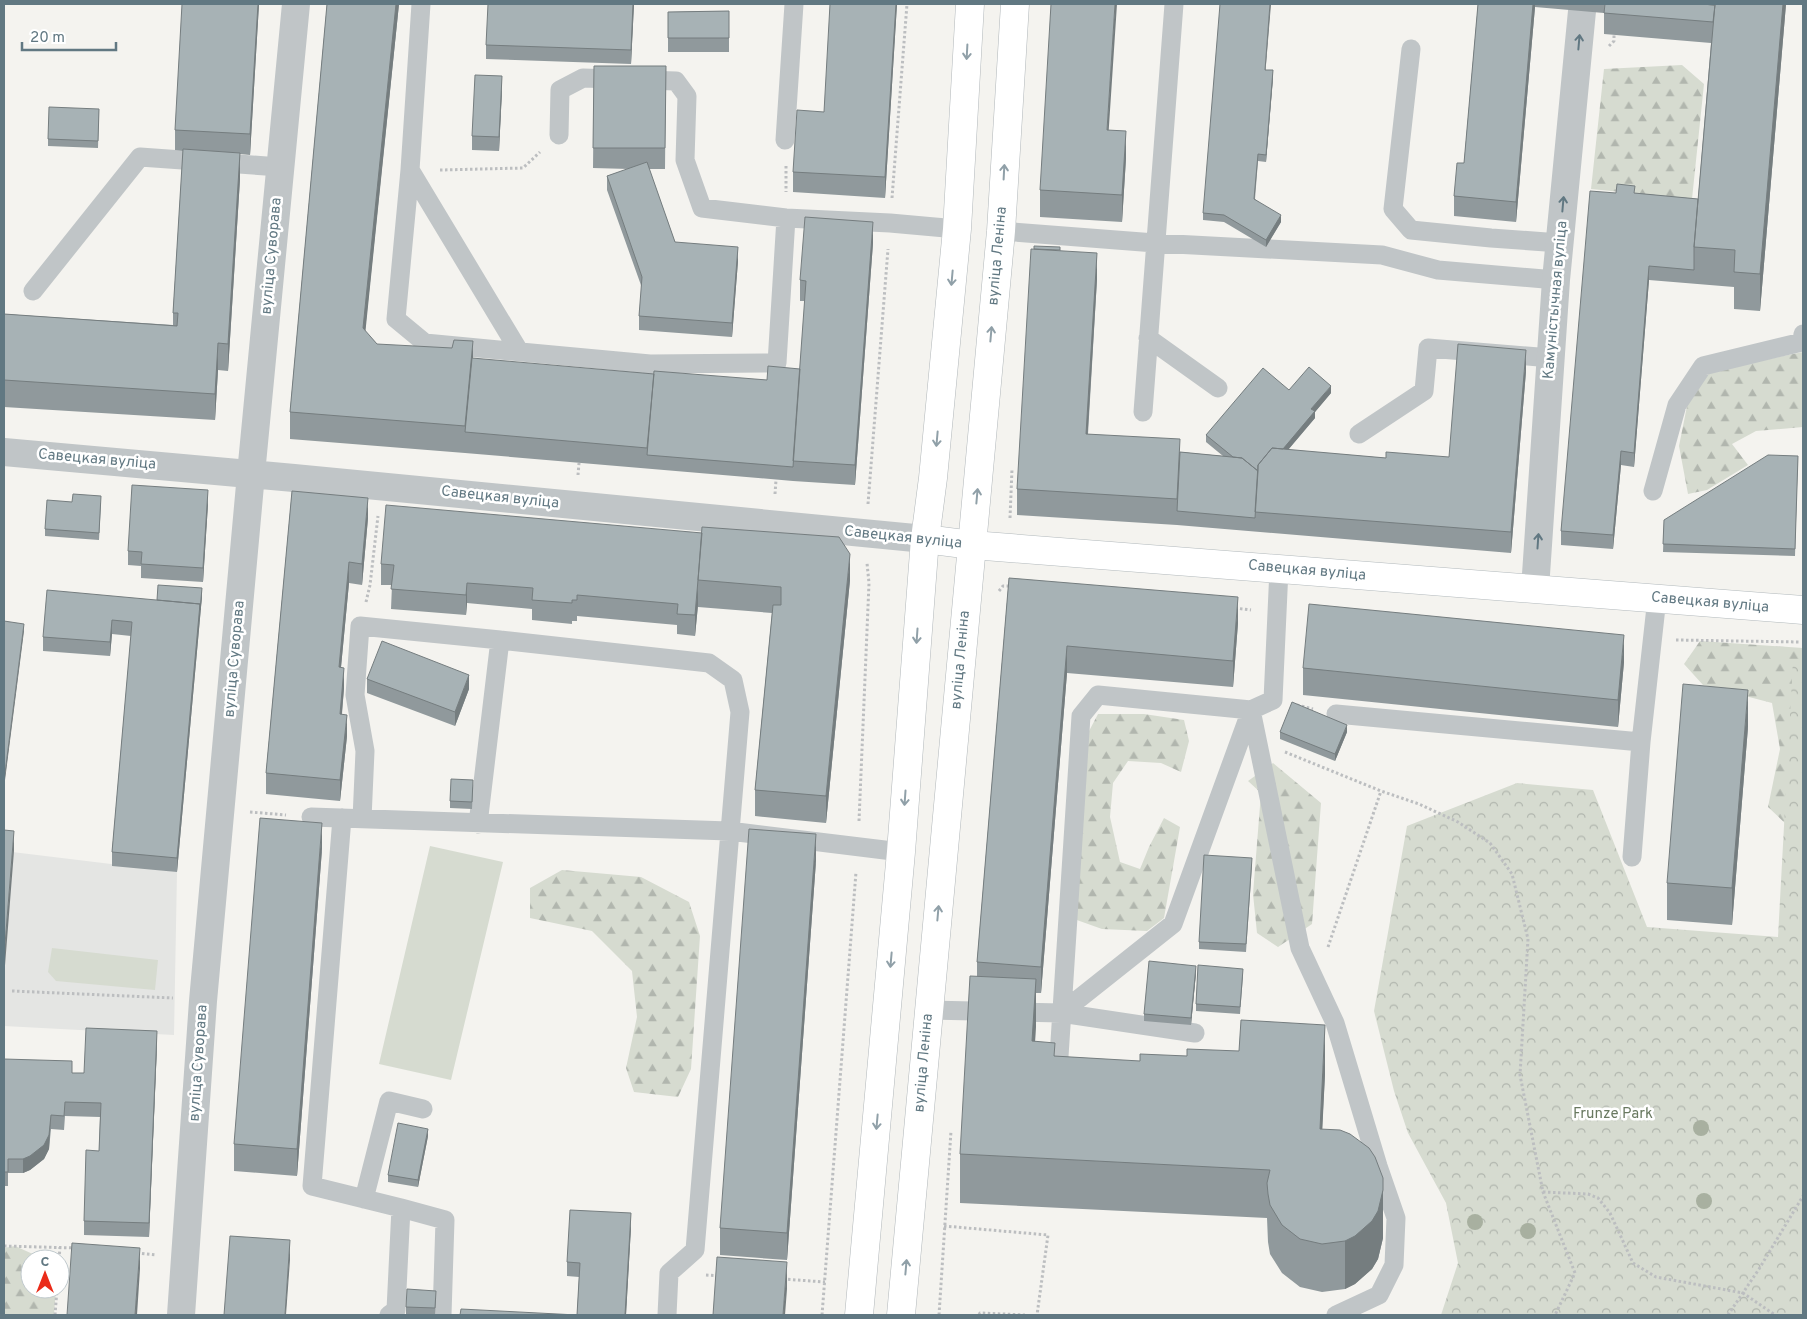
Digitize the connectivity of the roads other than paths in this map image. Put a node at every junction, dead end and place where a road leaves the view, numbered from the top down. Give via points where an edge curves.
1 (296, 4) edge
2 (421, 4) edge
3 (794, 4) edge
4 (970, 4) edge
5 (1014, 4) edge
6 (1174, 4) edge
7 (1582, 12) dead end
8 (1411, 49) dead end
9 (559, 135) road end
10 (786, 140) road end
11 (280, 167) junction
12 (410, 170) junction
13 (786, 218) junction
14 (957, 229) junction
15 (1001, 231) junction
16 (1155, 243) junction
17 (1560, 243) junction
18 (1556, 280) junction
19 (33, 292) dead end
20 (1803, 334) edge
21 (1148, 338) junction
22 (519, 351) junction
23 (1551, 358) junction
24 (1218, 388) dead end
25 (1143, 412) dead end
26 (1359, 434) dead end
27 (4, 452) edge
28 (251, 474) junction
29 (1653, 491) dead end
30 (925, 540) junction
31 (972, 545) junction
32 (1279, 569) junction
33 (1535, 589) junction
34 (1657, 598) junction
35 (1803, 610) edge
36 (500, 640) junction
37 (1251, 710) junction
38 (1336, 714) road end
39 (1641, 742) junction
40 (311, 817) road end
41 (342, 818) junction
42 (362, 819) junction
43 (478, 824) junction
44 (729, 832) junction
45 (901, 852) junction
46 (1632, 857) dead end
47 (929, 1010) junction
48 (1061, 1013) junction
49 (1195, 1033) dead end
50 (1088, 1074) edge
51 (423, 1109) dead end
52 (364, 1199) junction
53 (401, 1208) junction
54 (181, 1315) edge
55 (389, 1315) edge
56 (442, 1315) edge
57 (667, 1315) edge
58 (859, 1315) edge
59 (901, 1315) edge
60 (1336, 1315) edge

1 - 11 street, вуліца Суворава
2 - 12 lane
3 - 10 lane
4 -> 14 main road
15 -> 5 main road, вуліца Леніна
6 - 16 lane
17 -> 7 street, Камуністычная вуліца
8 - 17 lane via 1393,209 1411,230
9 - 13 lane via 560,90 583,78 676,81 686,96 685,160 702,208
11 - 19 lane via 140,157
11 - 28 street, вуліца Суворава
12 - 22 lane
12 - 22 lane via 396,319 425,343
13 - 14 lane
13 - 22 lane via 777,363 650,364
14 -> 30 main road
15 - 16 lane
31 -> 15 main road, вуліца Леніна
16 - 18 lane via 1382,255 1438,270
16 - 21 lane
17 - 18 street, Камуністычная вуліца
18 - 23 street, Камуністычная вуліца
20 - 29 lane via 1802,342 1703,366 1677,405
21 - 24 lane
21 - 25 lane
23 - 26 lane via 1428,348 1424,390
33 -> 23 street, Камуністычная вуліца
27 - 28 street, Савецкая вуліца
28 - 30 street, Савецкая вуліца
28 - 54 street, вуліца Суворава via 203,1001
30 - 31 main road, Савецкая вуліца
30 -> 45 main road
31 - 32 main road, Савецкая вуліца
47 -> 31 main road, вуліца Леніна
32 - 33 main road, Савецкая вуліца
32 - 37 lane via 1273,700
33 - 34 main road, Савецкая вуліца
34 - 35 main road, Савецкая вуліца
34 - 39 lane
36 - 42 lane via 360,626 354,695 365,751
36 - 43 lane
36 - 44 lane via 709,663 733,680 740,712
37 - 48 lane via 1173,924
37 - 48 lane via 1098,695 1082,716
37 - 60 lane via 1300,948 1336,1023 1396,1218 1394,1264 1379,1295
38 - 39 lane
39 - 46 lane
40 - 41 lane
41 - 42 lane
41 - 52 lane via 312,1186
42 - 43 lane
43 - 44 lane
44 - 45 lane
44 - 57 lane via 695,1250 669,1273
45 -> 58 main road
47 - 48 lane
59 -> 47 main road, вуліца Леніна
48 - 49 lane
48 - 50 lane via 1058,1072
51 - 52 lane via 389,1101
52 - 53 lane
53 - 55 lane via 396,1310
53 - 56 lane via 445,1220

